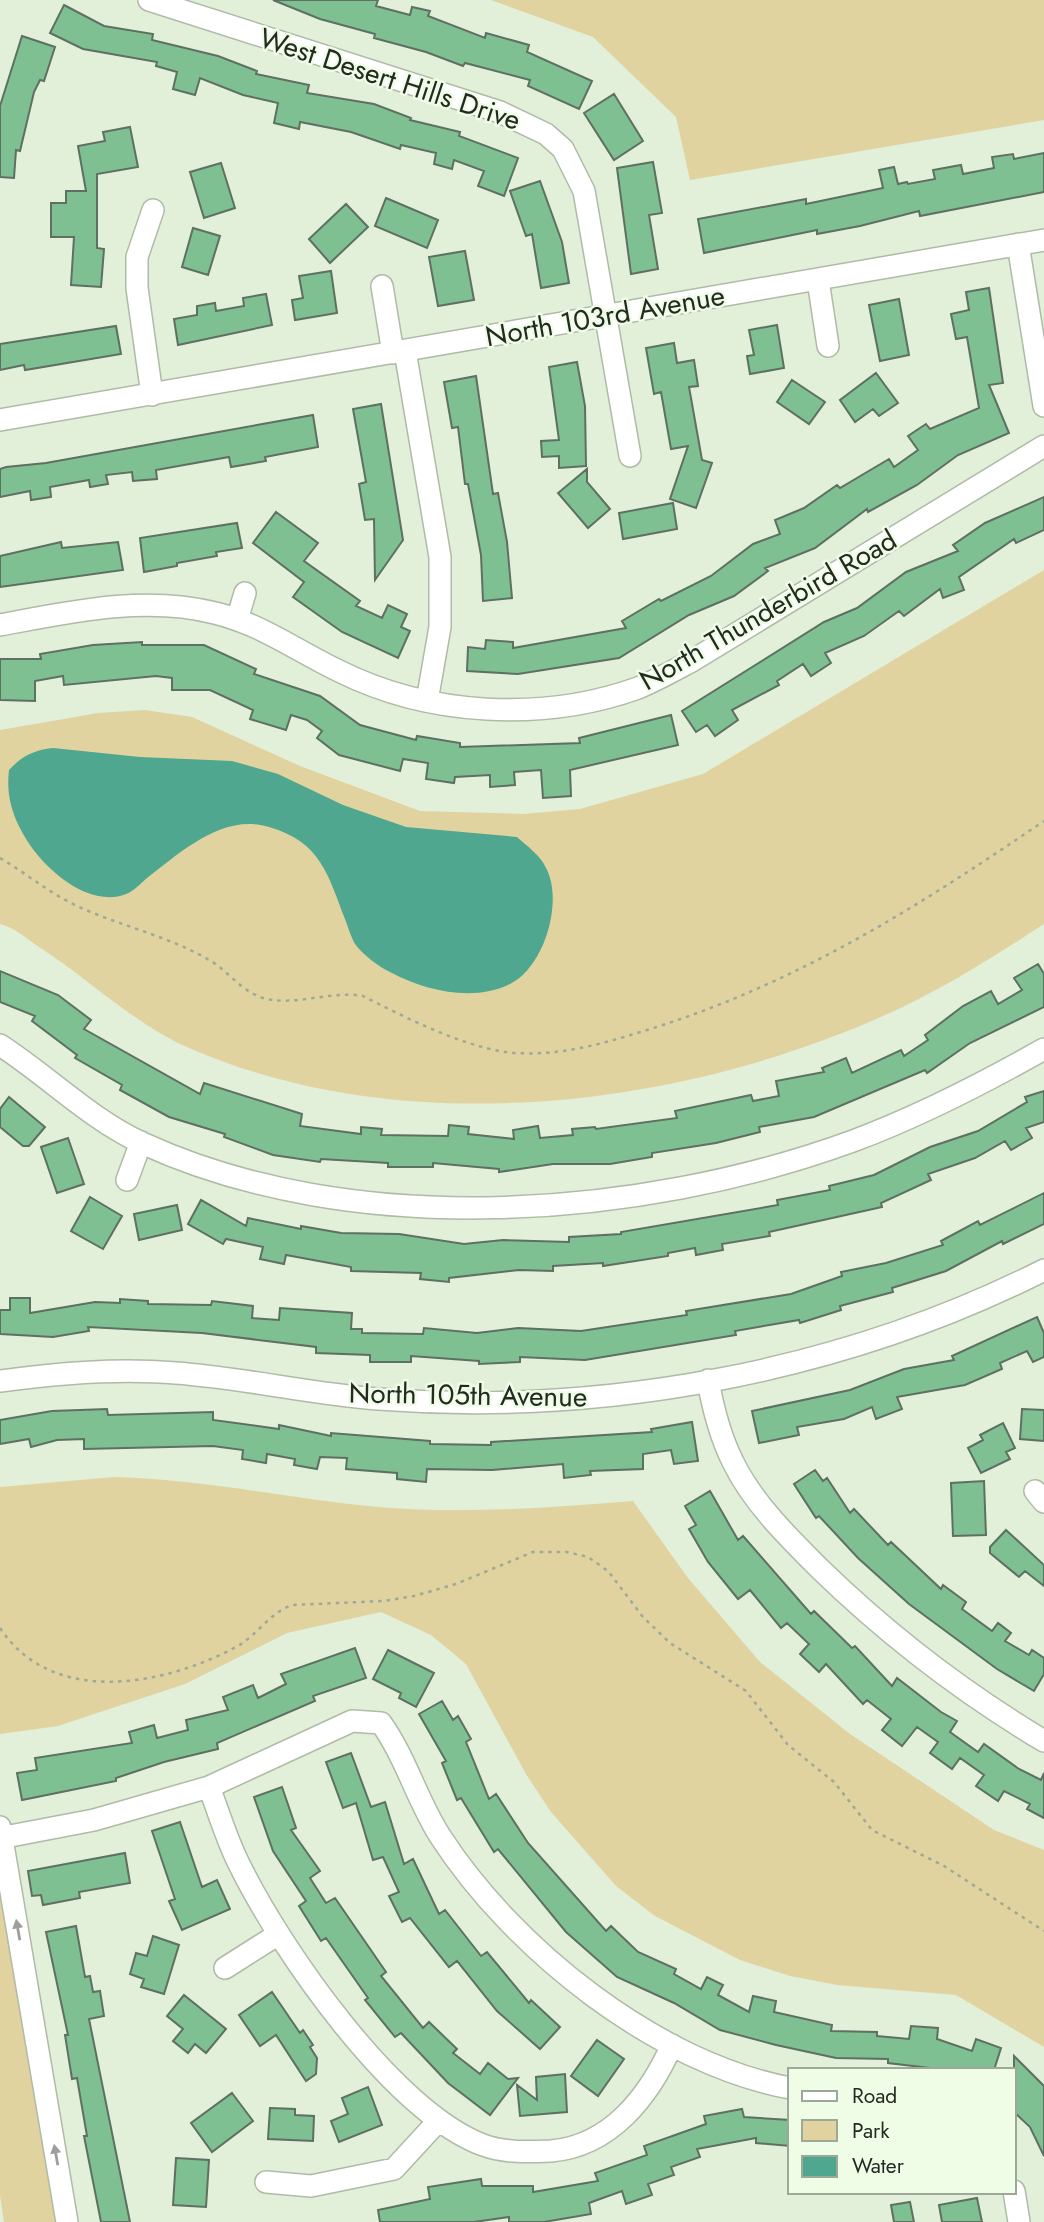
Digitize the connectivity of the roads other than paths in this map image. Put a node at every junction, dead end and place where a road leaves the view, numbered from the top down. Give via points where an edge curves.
1 (149, 0) edge
2 (153, 210) dead end
3 (1044, 240) edge
4 (1018, 244) junction
5 (818, 280) junction
6 (382, 286) dead end
7 (606, 316) junction
8 (828, 346) dead end
9 (399, 352) junction
10 (152, 395) junction
11 (1044, 406) edge
12 (0, 421) edge
13 (1044, 446) edge
14 (630, 456) dead end
15 (245, 593) dead end
16 (237, 620) junction
17 (0, 625) edge
18 (427, 701) junction
19 (0, 1045) edge
20 (1044, 1049) edge
21 (141, 1142) junction
22 (127, 1180) dead end
23 (1044, 1270) edge
24 (0, 1381) edge
25 (708, 1381) junction
26 (1044, 1741) edge
27 (209, 1787) junction
28 (1, 1834) edge
29 (278, 1935) junction
30 (225, 1968) dead end
31 (672, 2045) junction
32 (788, 2088) edge
33 (439, 2120) junction
34 (266, 2182) dead end
35 (1014, 2194) edge
36 (67, 2222) edge
37 (1019, 2222) edge

1 - 7 street, West Desert Hills Drive via 500,112 546,134 563,149 584,191
2 - 10 street via 137,257
3 - 4 street, North 103rd Avenue
4 - 5 street, North 103rd Avenue
4 - 11 street
5 - 7 street, North 103rd Avenue
5 - 8 street
6 - 9 street
7 - 9 street, North 103rd Avenue
7 - 14 street, West Desert Hills Drive
9 - 10 street, North 103rd Avenue
9 - 18 street via 440,570 440,627
10 - 12 street, North 103rd Avenue
13 - 18 street, North Thunderbird Road via 690,662 638,688 532,710
15 - 16 street
16 - 17 street, North Thunderbird Road via 214,612 145,606 93,608
16 - 18 street, North Thunderbird Road via 371,686
19 - 21 street via 75,1101
20 - 21 street via 933,1108 850,1142 712,1181 594,1200 463,1206 340,1198 242,1179
21 - 22 street
23 - 25 street, North 105th Avenue via 876,1338
24 - 25 street, North 105th Avenue via 121,1370 378,1399 573,1402
25 - 26 street via 732,1462 794,1544 913,1653 987,1707
27 - 28 street via 94,1820
27 - 29 street via 239,1864
27 - 31 street via 352,1721 382,1723 399,1748 440,1836 502,1915 570,1980
36 -> 28 street
29 - 30 street
29 - 33 street via 349,2033
31 - 32 street
31 - 33 street via 659,2075 604,2136 562,2150 520,2153 483,2145
33 - 34 street via 394,2169 311,2186
35 - 37 street

